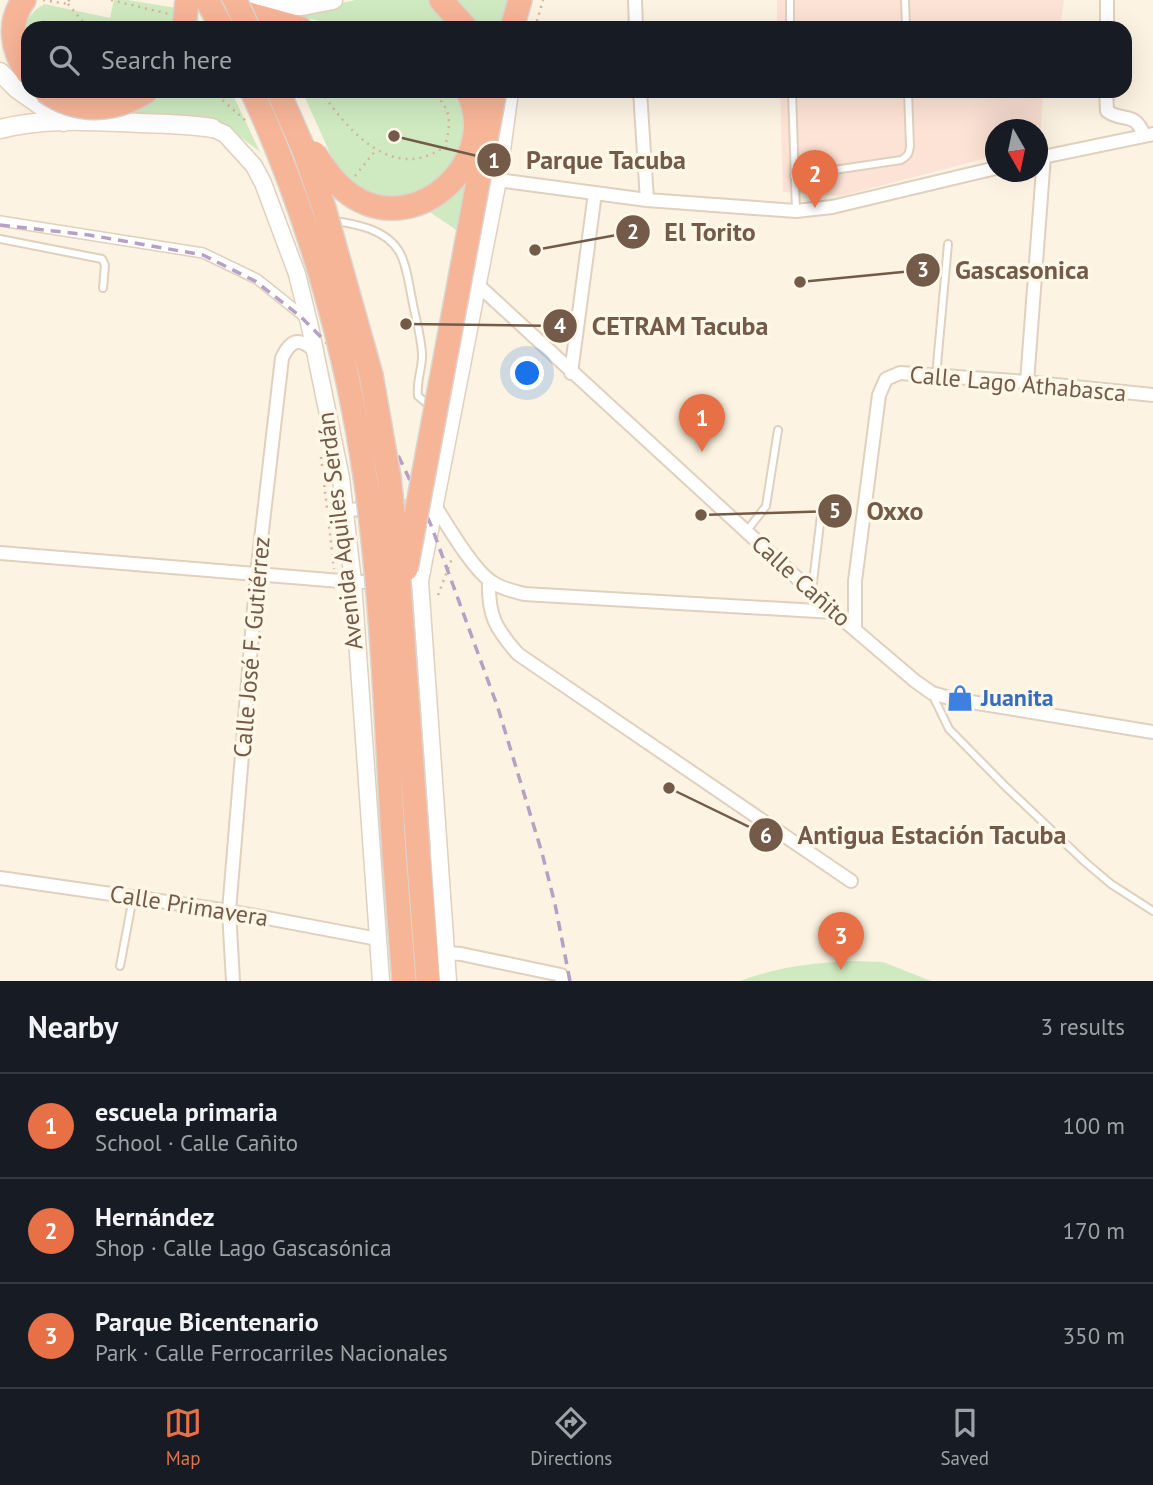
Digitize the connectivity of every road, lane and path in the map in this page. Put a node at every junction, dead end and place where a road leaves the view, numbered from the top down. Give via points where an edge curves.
1 (24, 0) edge
2 (43, 0) edge
3 (188, 0) edge
4 (333, 0) edge
5 (440, 0) edge
6 (520, 0) edge
7 (528, 0) edge
8 (543, 0) edge
9 (635, 0) edge
10 (790, 0) edge
11 (905, 0) edge
12 (1107, 0) edge
13 (68, 2) edge
14 (225, 7) edge
15 (83, 21) edge
16 (185, 21) edge
17 (241, 21) edge
18 (275, 21) edge
19 (460, 21) edge
20 (514, 21) edge
21 (522, 21) edge
22 (538, 21) edge
23 (636, 21) edge
24 (790, 21) edge
25 (906, 21) edge
26 (1107, 21) edge
27 (16, 68) edge
28 (21, 92) edge
29 (30, 98) edge
30 (58, 98) edge
31 (134, 98) edge
32 (220, 98) edge
33 (255, 98) edge
34 (326, 98) edge
35 (437, 98) edge
36 (470, 98) edge
37 (497, 98) edge
38 (498, 98) edge
39 (640, 98) edge
40 (792, 98) edge
41 (908, 98) edge
42 (1106, 98) edge
43 (282, 100) edge
44 (64, 122) junction
45 (212, 128) joint
46 (253, 128) dead end
47 (0, 129) edge
48 (1149, 134) edge
49 (444, 147) junction
50 (376, 150) junction
51 (454, 154) dead end
52 (1048, 156) edge
53 (985, 171) edge
54 (794, 176) junction
55 (354, 178) dead end
56 (498, 180) junction
57 (1039, 182) edge
58 (595, 193) junction
59 (647, 200) junction
60 (796, 211) junction
61 (0, 221) edge
62 (292, 232) junction
63 (0, 239) edge
64 (948, 244) dead end
65 (478, 285) junction
66 (103, 288) dead end
67 (308, 320) junction
68 (316, 351) junction
69 (571, 373) junction
70 (936, 376) junction
71 (1027, 382) junction
72 (1153, 395) edge
73 (452, 415) junction
74 (778, 430) dead end
75 (435, 506) junction
76 (822, 507) dead end
77 (344, 510) junction
78 (746, 532) junction
79 (0, 553) edge
80 (257, 574) junction
81 (420, 581) junction
82 (489, 581) junction
83 (353, 582) junction
84 (812, 592) junction
85 (400, 603) junction
86 (834, 612) junction
87 (855, 629) junction
88 (932, 693) junction
89 (1153, 732) edge
90 (0, 878) edge
91 (851, 881) dead end
92 (133, 897) junction
93 (229, 911) junction
94 (1153, 911) edge
95 (378, 939) junction
96 (446, 953) junction
97 (120, 967) dead end
98 (561, 978) edge
99 (233, 981) edge
100 (381, 981) edge
101 (404, 981) edge
102 (428, 981) edge
103 (448, 981) edge

1 - 27 highway via 13,27
2 - 13 path
3 - 14 main road
3 - 16 highway, bridge
4 - 14 main road via 302,6
5 - 19 highway
6 - 20 highway
7 - 21 street
8 - 22 path
9 - 23 street
10 - 24 lane
11 - 25 lane
12 - 26 street
13 - 15 path
14 - 17 highway, bridge
14 - 18 highway
27 - 28 main road
29 - 44 main road
30 - 31 highway, bridge via 93,108
32 - 46 path
33 - 101 highway, Avenida Aquiles Serdán, bridge via 303,217 348,386 366,481
34 - 50 path
35 - 49 path via 450,124
36 - 43 highway, bridge via 476,121 465,163 440,192 401,207 369,204 337,184
37 - 85 highway, bridge
38 - 56 street
39 - 59 street
40 - 54 lane
41 - 54 lane via 910,146 905,158
42 - 48 street via 1107,111 1131,118
43 - 85 highway, Avenida Aquiles Serdán, bridge via 324,208 371,375 389,477
44 - 45 main road
44 - 47 main road
45 - 62 street, Avenida Aquiles Serdán via 225,134 254,166
48 - 52 street
49 - 50 path via 415,159
49 - 51 path
50 - 55 path
53 - 60 street via 832,207
54 - 60 lane
56 - 58 street
56 - 65 street
57 - 71 street
58 - 59 street
58 - 69 street
59 - 60 street
61 - 67 street via 204,253 257,279
62 - 67 street, Avenida Aquiles Serdán
62 - 73 lane via 319,221 337,221 393,241 404,263 421,344 418,396
63 - 66 lane via 102,259
64 - 70 lane
65 - 69 street, Calle Cañito
65 - 73 street
67 - 68 street, Avenida Aquiles Serdán
68 - 77 street, Avenida Aquiles Serdán
68 - 80 street, Calle José F. Gutiérrez via 300,341 282,358
69 - 78 street, Calle Cañito
70 - 71 street, Calle Lago Athabasca
70 - 87 street, Calle Lago Athabasca via 900,373 886,379 879,395 855,581
71 - 72 street, Calle Lago Athabasca
73 - 75 street
74 - 78 lane via 766,506
75 - 77 street
75 - 81 street
75 - 82 street
76 - 84 lane
77 - 83 street, Avenida Aquiles Serdán
78 - 84 street, Calle Cañito
79 - 80 street
80 - 83 street
80 - 93 street, Calle José F. Gutiérrez
81 - 83 street
81 - 96 street
82 - 86 street via 524,594
82 - 91 street via 488,606 518,654
83 - 95 street, Avenida Aquiles Serdán
84 - 86 street, Calle Cañito
85 - 102 highway, Avenida Aquiles Serdán, bridge
86 - 87 street, Calle Cañito
87 - 88 street, Calle Cañito
88 - 89 street, Calle Cañito
88 - 94 lane via 949,729 1005,786 1111,884
90 - 92 street, Calle Primavera
92 - 93 street, Calle Primavera
92 - 97 lane
93 - 95 street, Calle Primavera
93 - 99 street, Calle José F. Gutiérrez
95 - 100 street, Avenida Aquiles Serdán
96 - 98 street
96 - 103 street

